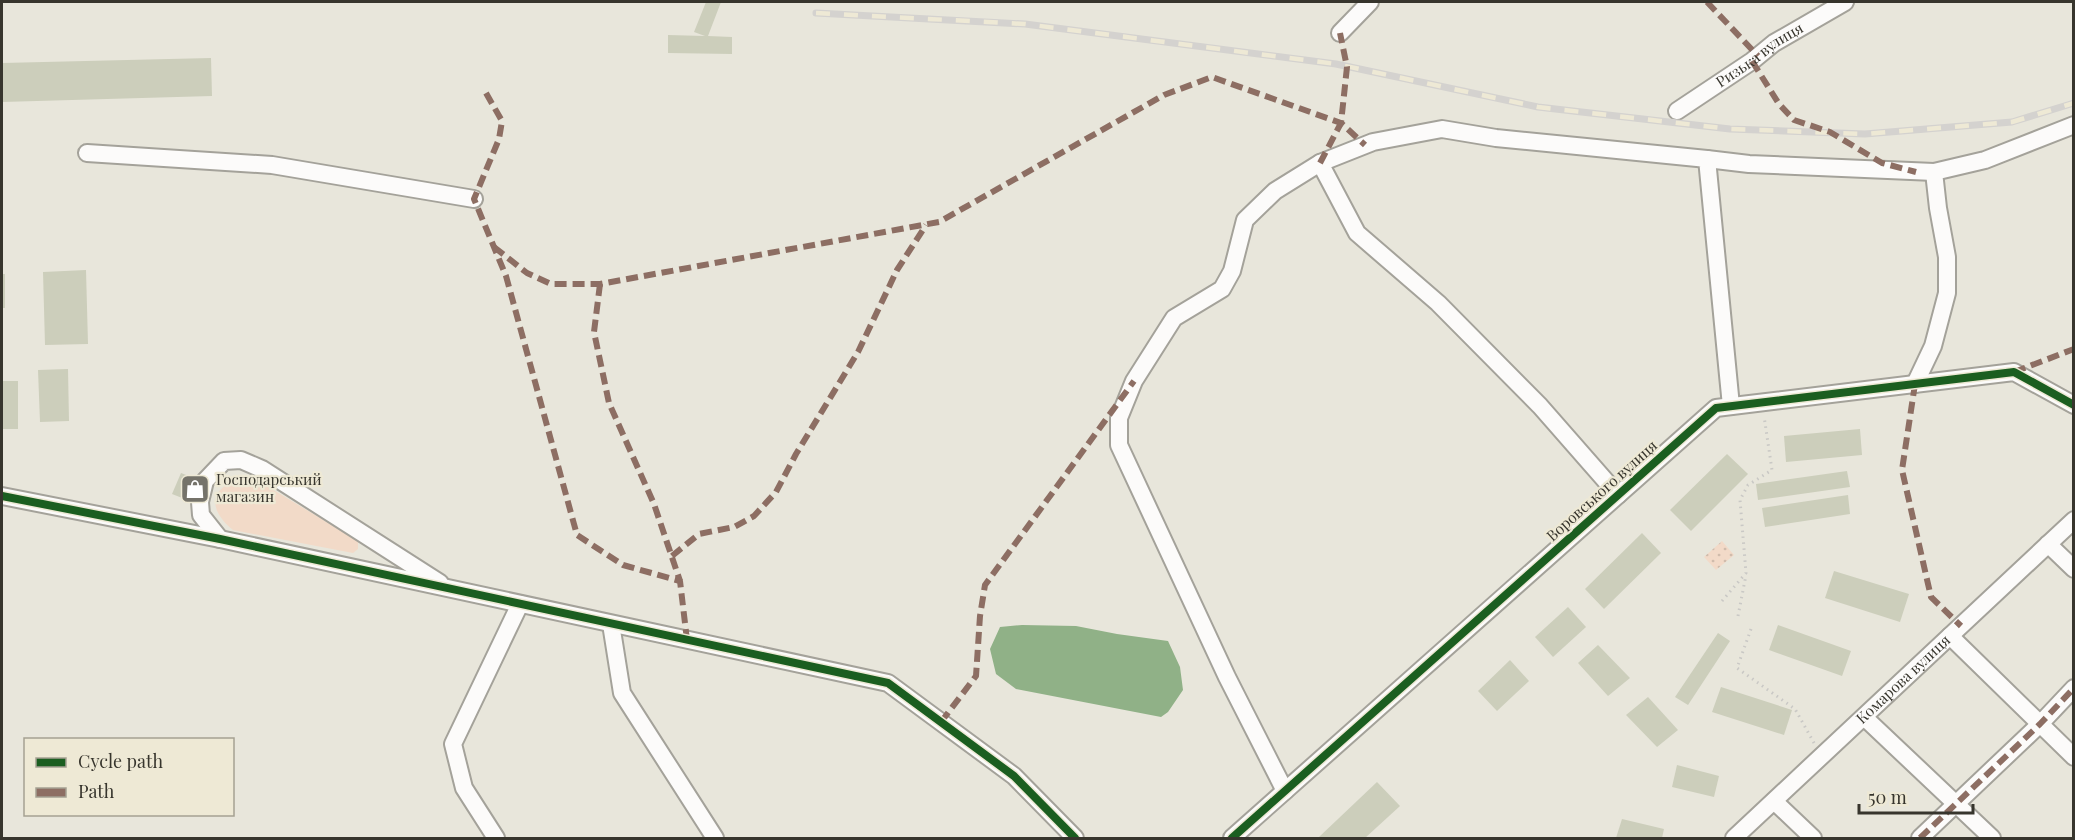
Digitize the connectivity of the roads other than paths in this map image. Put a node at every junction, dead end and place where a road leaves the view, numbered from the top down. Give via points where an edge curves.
1 (1370, 2) edge
2 (1845, 2) edge
3 (1340, 33) dead end
4 (1677, 111) dead end
5 (2073, 125) edge
6 (87, 153) dead end
7 (1707, 159) junction
8 (1320, 164) junction
9 (1934, 172) junction
10 (474, 199) dead end
11 (1915, 384) junction
12 (2073, 405) edge
13 (1731, 406) junction
14 (1618, 495) junction
15 (2, 496) edge
16 (2073, 520) edge
17 (220, 539) junction
18 (2048, 544) junction
19 (2073, 569) edge
20 (450, 589) junction
21 (520, 604) junction
22 (611, 624) junction
23 (1950, 636) junction
24 (2073, 688) edge
25 (1863, 717) junction
26 (2040, 724) junction
27 (2073, 756) edge
28 (1285, 791) junction
29 (1774, 801) junction
30 (1956, 804) junction
31 (496, 838) edge
32 (715, 838) edge
33 (1075, 838) edge
34 (1232, 838) edge
35 (1734, 838) edge
36 (1813, 838) edge
37 (1920, 838) edge
38 (1992, 838) edge

1 - 3 street
2 - 4 street, Ризька вулиця via 1774,43
5 - 9 street via 1985,160
6 - 10 street via 272,165
7 - 8 street via 1442,129 1373,142
7 - 9 street
7 - 13 street
8 - 14 street via 1357,233 1446,311 1540,406
8 - 28 street via 1275,191 1245,220 1232,271 1222,289 1174,318 1134,381 1119,418 1119,445
9 - 11 street via 1947,257 1947,293 1933,346
11 - 12 street, Воровського вулиця via 2014,372
11 - 13 street, Воровського вулиця
13 - 14 street, Воровського вулиця via 1716,408
14 - 28 street, Воровського вулиця
15 - 17 street
16 - 18 street, Комарова вулиця
17 - 20 street
17 - 20 street via 201,515 205,481 224,461 242,460
18 - 19 street
18 - 23 street, Комарова вулиця
20 - 21 street
21 - 22 street
21 - 31 street via 453,744 464,788
22 - 32 street via 622,693
22 - 33 street via 888,683 1014,776
23 - 25 street, Комарова вулиця
23 - 26 street
24 - 26 street
25 - 29 street, Комарова вулиця
25 - 30 street
26 - 27 street
26 - 30 street
28 - 34 street, Воровського вулиця
29 - 35 street, Комарова вулиця
29 - 36 street
30 - 37 street
30 - 38 street

